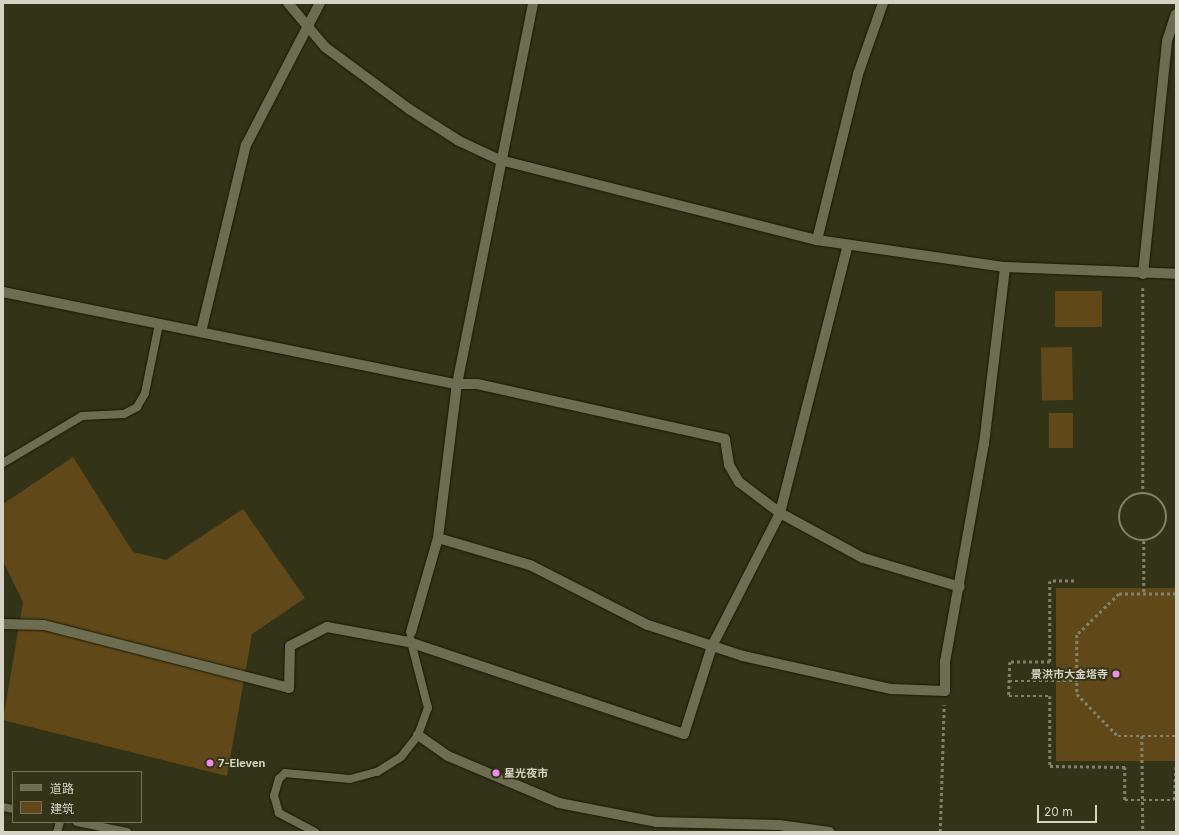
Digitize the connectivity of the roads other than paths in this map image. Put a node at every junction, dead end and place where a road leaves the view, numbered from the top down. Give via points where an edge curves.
1 (288, 3) edge
2 (320, 3) edge
3 (533, 3) edge
4 (883, 3) edge
5 (1176, 14) edge
6 (307, 25) junction
7 (500, 160) junction
8 (817, 240) junction
9 (848, 245) junction
10 (1005, 267) junction
11 (1143, 274) junction
12 (1176, 274) edge
13 (3, 292) edge
14 (159, 324) junction
15 (201, 332) junction
16 (456, 384) junction
17 (3, 463) edge
18 (780, 512) junction
19 (438, 538) junction
20 (960, 587) junction
21 (3, 624) edge
22 (410, 637) junction
23 (712, 646) junction
24 (418, 735) junction
25 (82, 823) edge
26 (127, 832) edge
27 (315, 832) edge
28 (830, 832) edge

1 - 6 street
2 - 6 street
3 - 7 street
4 - 8 street via 858,74
5 - 11 street via 1167,41
6 - 7 street via 325,47 409,109 459,141
6 - 15 street via 246,145
7 - 8 street
7 - 16 street
8 - 9 street
9 - 10 street
9 - 18 street
10 - 11 street
10 - 20 street via 984,444
11 - 12 street
13 - 14 street
14 - 15 street
14 - 17 lane via 145,393 137,407 124,414 82,416
15 - 16 street
16 - 18 street via 477,384 724,439 730,465 739,482
16 - 19 street
18 - 20 street via 863,558
18 - 23 street
19 - 22 street
19 - 23 street via 530,565 648,625
20 - 23 street via 946,662 945,691 891,689
21 - 22 street via 44,625 289,688 290,646 327,627
22 - 23 street via 684,734
22 - 24 lane via 423,678 428,708
24 - 27 lane via 401,757 377,772 350,779 285,773 275,787 275,805 285,819
24 - 28 street via 448,756 559,803 657,822 779,825
25 - 26 lane

